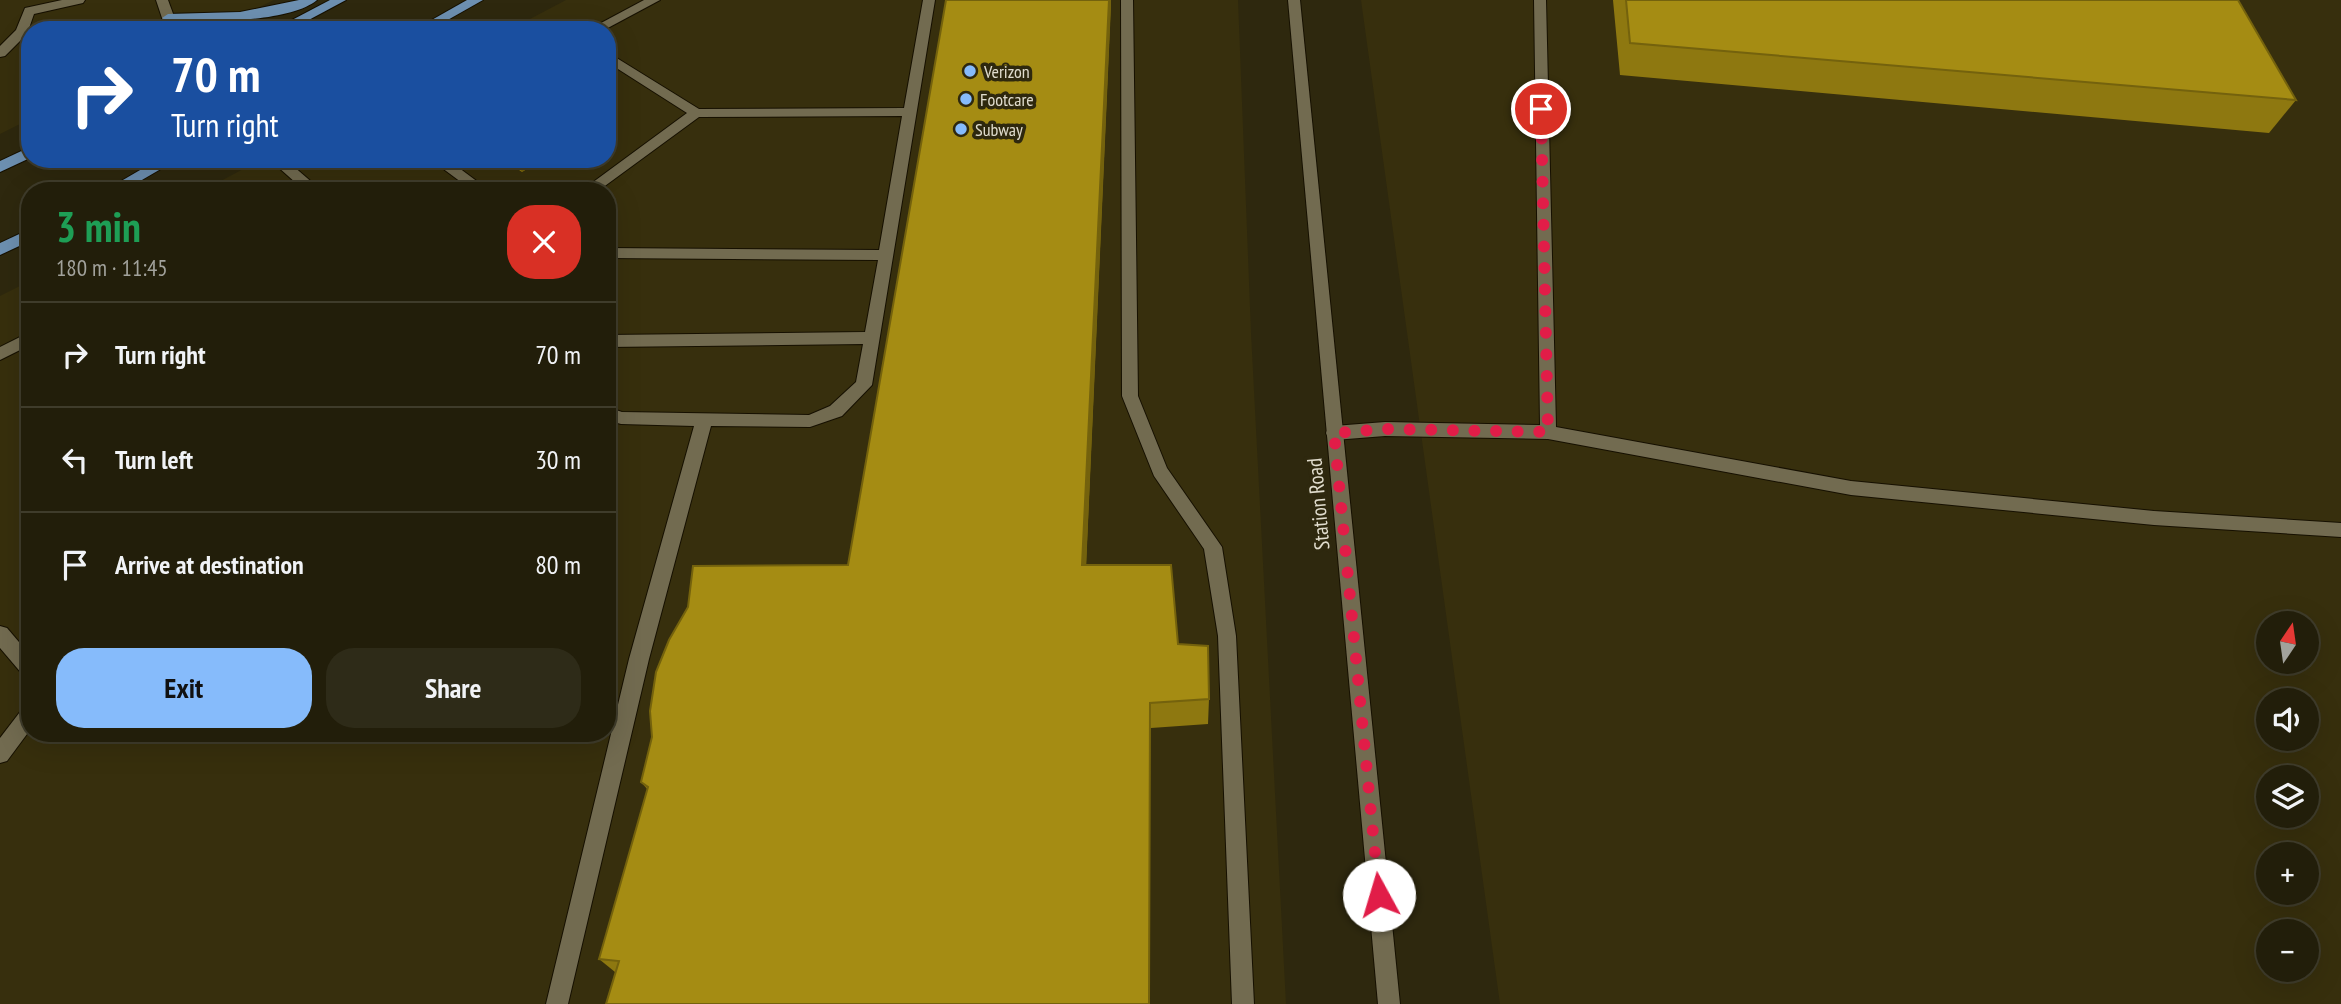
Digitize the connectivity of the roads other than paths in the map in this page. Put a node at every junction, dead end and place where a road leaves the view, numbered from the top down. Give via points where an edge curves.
1 (79, 0) edge
2 (162, 0) edge
3 (311, 0) edge
4 (340, 0) edge
5 (477, 0) edge
6 (654, 0) edge
7 (929, 0) edge
8 (1127, 0) edge
9 (1294, 0) edge
10 (1540, 0) edge
11 (25, 5) edge
12 (170, 21) edge
13 (205, 21) edge
14 (297, 21) edge
15 (437, 21) edge
16 (612, 21) edge
17 (21, 32) edge
18 (0, 53) edge
19 (616, 62) edge
20 (910, 112) junction
21 (695, 113) junction
22 (21, 156) edge
23 (0, 167) edge
24 (154, 168) edge
25 (287, 168) edge
26 (450, 168) edge
27 (128, 182) edge
28 (304, 182) edge
29 (470, 182) edge
30 (600, 182) edge
31 (21, 239) edge
32 (0, 250) edge
33 (616, 253) edge
34 (886, 255) junction
35 (872, 338) junction
36 (616, 341) edge
37 (21, 343) edge
38 (0, 354) edge
39 (616, 416) edge
40 (704, 420) junction
41 (1548, 432) junction
42 (1334, 433) junction
43 (2341, 530) edge
44 (0, 634) edge
45 (21, 658) edge
46 (21, 726) edge
47 (0, 754) edge
48 (557, 1004) edge
49 (1243, 1004) edge
50 (1389, 1004) edge

1 - 11 main road
2 - 12 main road
3 - 13 main road via 272,13
4 - 14 main road
5 - 15 main road
6 - 16 main road
7 - 20 main road
8 - 49 main road via 1130,396 1160,471 1213,547 1227,636
9 - 42 main road, Station Road
10 - 41 main road
17 - 18 main road
19 - 21 main road
20 - 21 main road
20 - 34 main road
21 - 30 main road
22 - 23 main road
24 - 27 main road
25 - 28 main road
26 - 29 main road
31 - 32 main road
33 - 34 main road
34 - 35 main road
35 - 36 main road
35 - 40 main road via 864,385 836,411 810,421
37 - 38 main road
39 - 40 main road
40 - 48 main road via 639,659
41 - 42 main road via 1385,429
41 - 43 main road via 1851,488 2154,518
42 - 50 main road, Station Road
44 - 45 main road
46 - 47 main road

